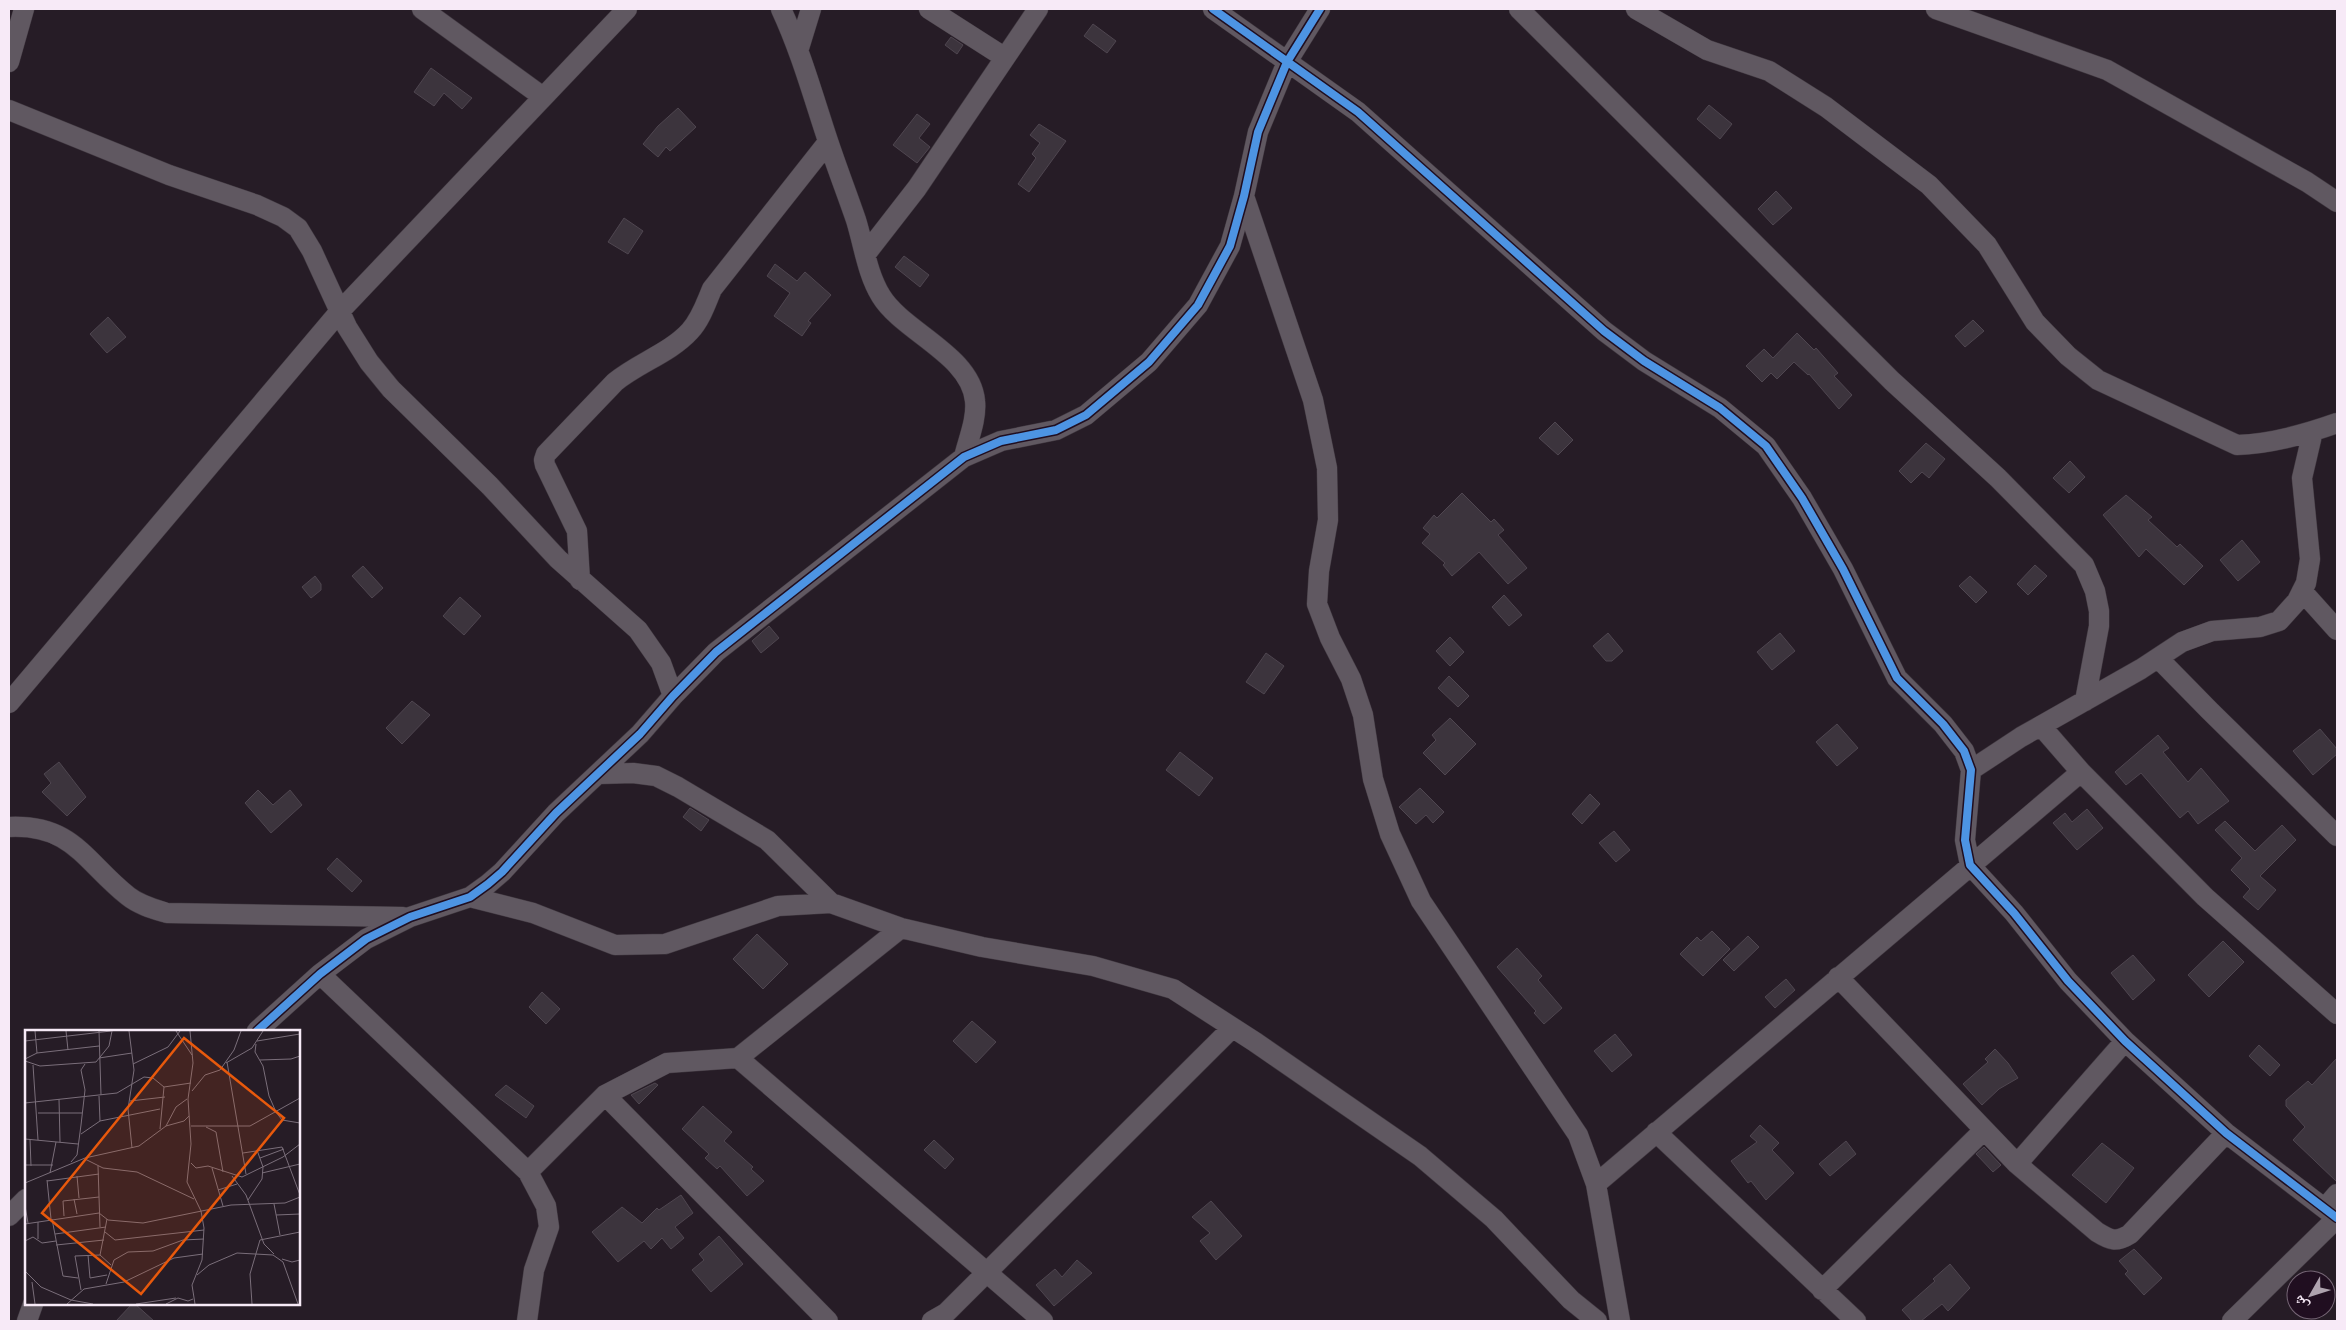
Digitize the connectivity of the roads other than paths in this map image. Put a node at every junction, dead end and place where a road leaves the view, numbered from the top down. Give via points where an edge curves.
1 (24, 9) edge
2 (627, 9) edge
3 (781, 9) edge
4 (811, 9) edge
5 (930, 9) edge
6 (1038, 9) edge
7 (1213, 9) edge
8 (1320, 9) edge
9 (1518, 9) edge
10 (1636, 9) edge
11 (1936, 9) edge
12 (428, 10) edge
13 (799, 48) junction
14 (1004, 57) junction
15 (9, 62) edge
16 (1287, 62) junction
17 (544, 97) junction
18 (9, 110) edge
19 (828, 142) junction
20 (1244, 196) junction
21 (2337, 202) edge
22 (865, 255) junction
23 (340, 311) junction
24 (2337, 423) edge
25 (2313, 431) junction
26 (964, 457) junction
27 (580, 580) junction
28 (2302, 591) junction
29 (2337, 630) edge
30 (2158, 658) junction
31 (673, 696) junction
32 (2085, 701) junction
33 (9, 703) edge
34 (2041, 726) junction
35 (1971, 770) junction
36 (2081, 772) junction
37 (598, 774) junction
38 (9, 827) edge
39 (2337, 836) edge
40 (1970, 865) junction
41 (470, 897) junction
42 (831, 903) junction
43 (410, 917) junction
44 (901, 928) junction
45 (320, 974) junction
46 (1838, 977) junction
47 (2337, 1014) edge
48 (1232, 1028) junction
49 (258, 1030) edge
50 (2125, 1040) junction
51 (738, 1058) junction
52 (605, 1095) junction
53 (1984, 1130) junction
54 (1656, 1132) junction
55 (2226, 1133) junction
56 (2017, 1164) junction
57 (528, 1172) junction
58 (1596, 1184) junction
59 (25, 1199) edge
60 (2334, 1210) edge
61 (9, 1216) edge
62 (986, 1272) junction
63 (1822, 1290) junction
64 (33, 1305) edge
65 (27, 1321) edge
66 (527, 1321) edge
67 (828, 1321) edge
68 (932, 1321) edge
69 (1043, 1321) edge
70 (1597, 1321) edge
71 (1620, 1321) edge
72 (1856, 1321) edge
73 (2232, 1321) edge

1 - 15 street
2 - 17 street
3 - 13 street
4 - 13 street
5 - 14 street
6 - 14 street
7 - 16 street
8 - 16 street
9 - 32 street via 1884,374 1998,478 2084,565 2099,611
10 - 25 street via 1707,50 1769,71 1826,107 1929,185 1987,245 2035,322 2068,356 2098,380 2237,444 2252,444
11 - 21 street via 2107,70
12 - 17 street
13 - 19 street
14 - 22 street via 917,188
16 - 20 street via 1258,132
16 - 35 street via 1358,112 1604,331 1644,361 1720,408 1766,446 1802,498 1843,569 1897,678 1943,724 1964,752
17 - 23 street
18 - 23 street via 283,217 298,228 312,251
19 - 22 street
19 - 27 street via 712,289 701,316 690,331 615,382 546,454 545,465 577,531
20 - 26 street via 1230,246 1198,305 1149,362 1086,415 1056,430 1001,441
20 - 58 street via 1313,400 1327,468 1328,520 1317,604 1351,678 1363,715 1373,779 1390,834 1421,901 1578,1136
22 - 26 street via 872,278 894,313 935,344 970,384 975,401
23 - 27 street via 369,362 391,389
23 - 33 street
24 - 25 street
25 - 28 street via 2302,478 2310,559
26 - 31 street via 716,652
27 - 31 street via 638,630 661,663
28 - 29 street
28 - 30 street via 2279,621 2260,627 2212,631 2182,642
30 - 32 street
30 - 39 street
31 - 37 street via 640,734
32 - 34 street
34 - 35 street
34 - 36 street
35 - 40 street via 1965,840
36 - 40 street
36 - 47 street via 2205,897
37 - 41 street via 556,813 502,872
37 - 42 street via 656,776 678,787 767,840
38 - 43 street via 26,826 67,839 129,898 168,914
40 - 46 street
40 - 50 street via 2014,913 2068,981
41 - 42 street via 533,913 616,945 665,944 778,906
41 - 43 street
42 - 44 street
43 - 45 street via 366,939
44 - 48 street via 982,947 1092,966 1172,989
44 - 51 street
45 - 49 street
45 - 57 street
46 - 53 street
46 - 54 street
48 - 62 street
48 - 70 street via 1420,1156 1494,1219 1571,1300
50 - 55 street
50 - 56 street
51 - 52 street via 667,1063
51 - 62 street
52 - 57 street
52 - 67 street
53 - 56 street
53 - 63 street
54 - 58 street
54 - 63 street
55 - 56 street via 2130,1234 2120,1240 2110,1240 2097,1232
55 - 60 street
57 - 66 street via 546,1206 549,1227 534,1270
58 - 71 street
59 - 61 street
60 - 73 street
62 - 68 street via 946,1313
62 - 69 street
63 - 72 street
64 - 65 street

